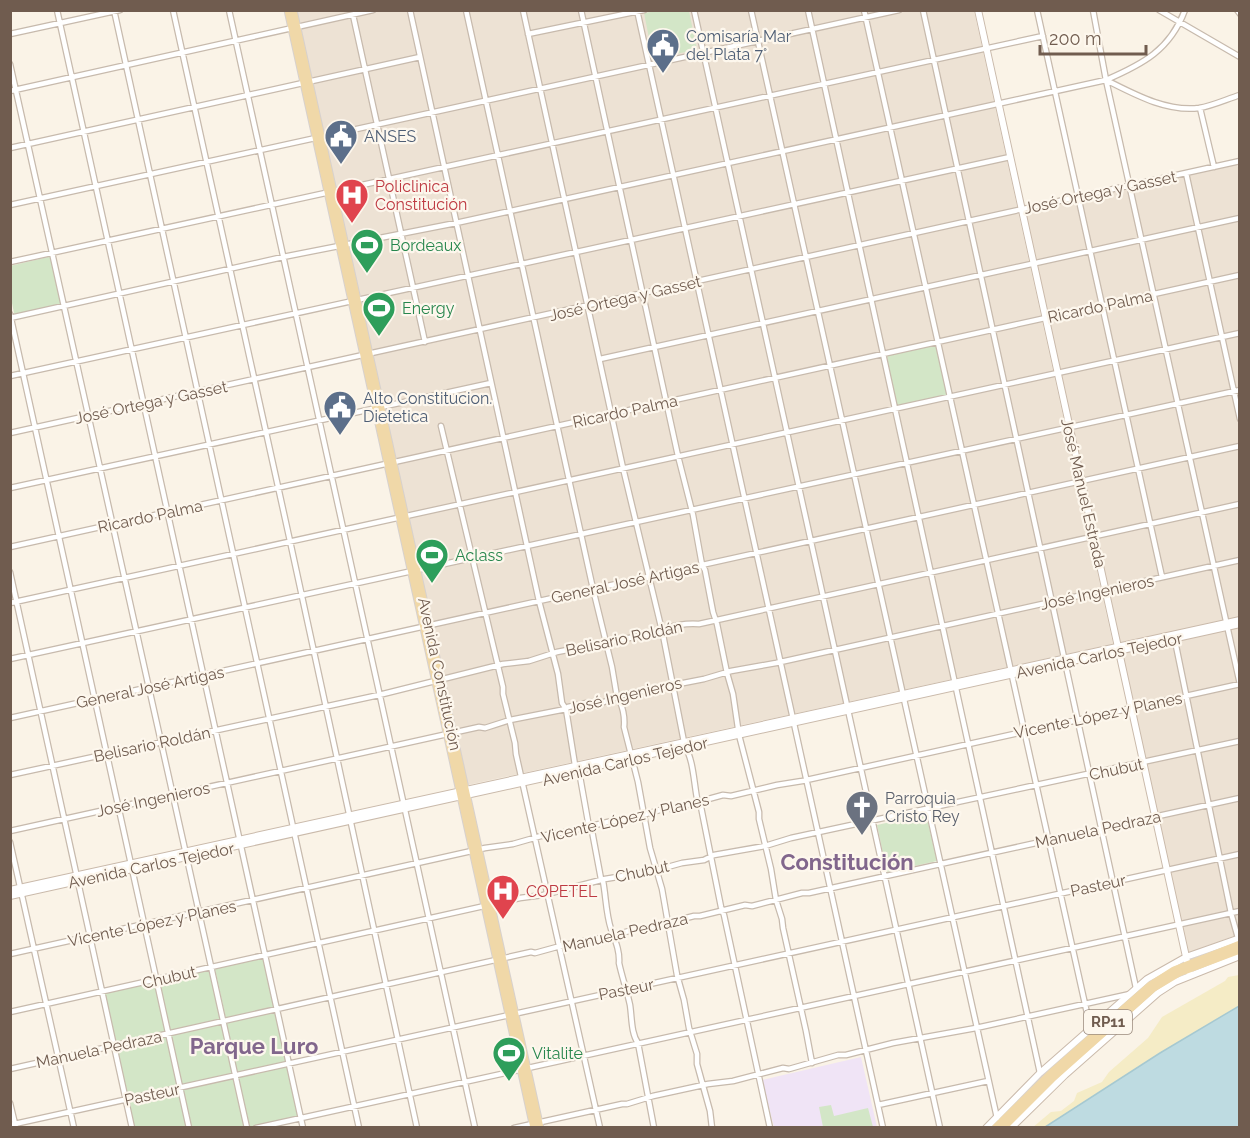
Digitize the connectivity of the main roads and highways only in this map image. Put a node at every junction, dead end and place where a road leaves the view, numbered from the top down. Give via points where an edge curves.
1 (288, 10) edge
2 (293, 10) edge
3 (978, 10) edge
4 (294, 28) junction
5 (1239, 620) edge
6 (1239, 624) edge
7 (1226, 625) junction
8 (1118, 649) junction
9 (463, 793) junction
10 (10, 890) edge
11 (21, 891) junction
12 (10, 896) edge
13 (1239, 940) edge
14 (1239, 950) edge
15 (1239, 956) edge
16 (1188, 966) junction
17 (1093, 1039) junction
18 (536, 1125) edge
19 (986, 1128) edge
20 (995, 1128) edge
21 (1003, 1128) edge
22 (1011, 1128) edge

1 - 4 main road, Avenida Constitución
2 - 4 main road, Avenida Constitución
3 - 8 main road, José Manuel Estrada
4 - 9 main road, Avenida Constitución
5 - 7 main road, Avenida Carlos Tejedor
6 - 7 main road, Avenida Carlos Tejedor
7 - 8 main road, Avenida Carlos Tejedor
8 - 9 main road, Avenida Carlos Tejedor
8 - 16 main road, José Manuel Estrada
9 - 11 main road, Avenida Carlos Tejedor
9 - 18 main road, Avenida Constitución
10 - 11 main road, Avenida Carlos Tejedor
11 - 12 main road, Avenida Carlos Tejedor
13 - 16 main road, RP11
14 - 16 main road, RP11
15 - 16 main road
16 - 17 main road, RP11
16 - 17 main road via 1156,973 1136,988
17 - 19 main road via 1040,1073
17 - 20 main road, RP11 via 1053,1071
17 - 21 main road, RP11
17 - 22 main road

